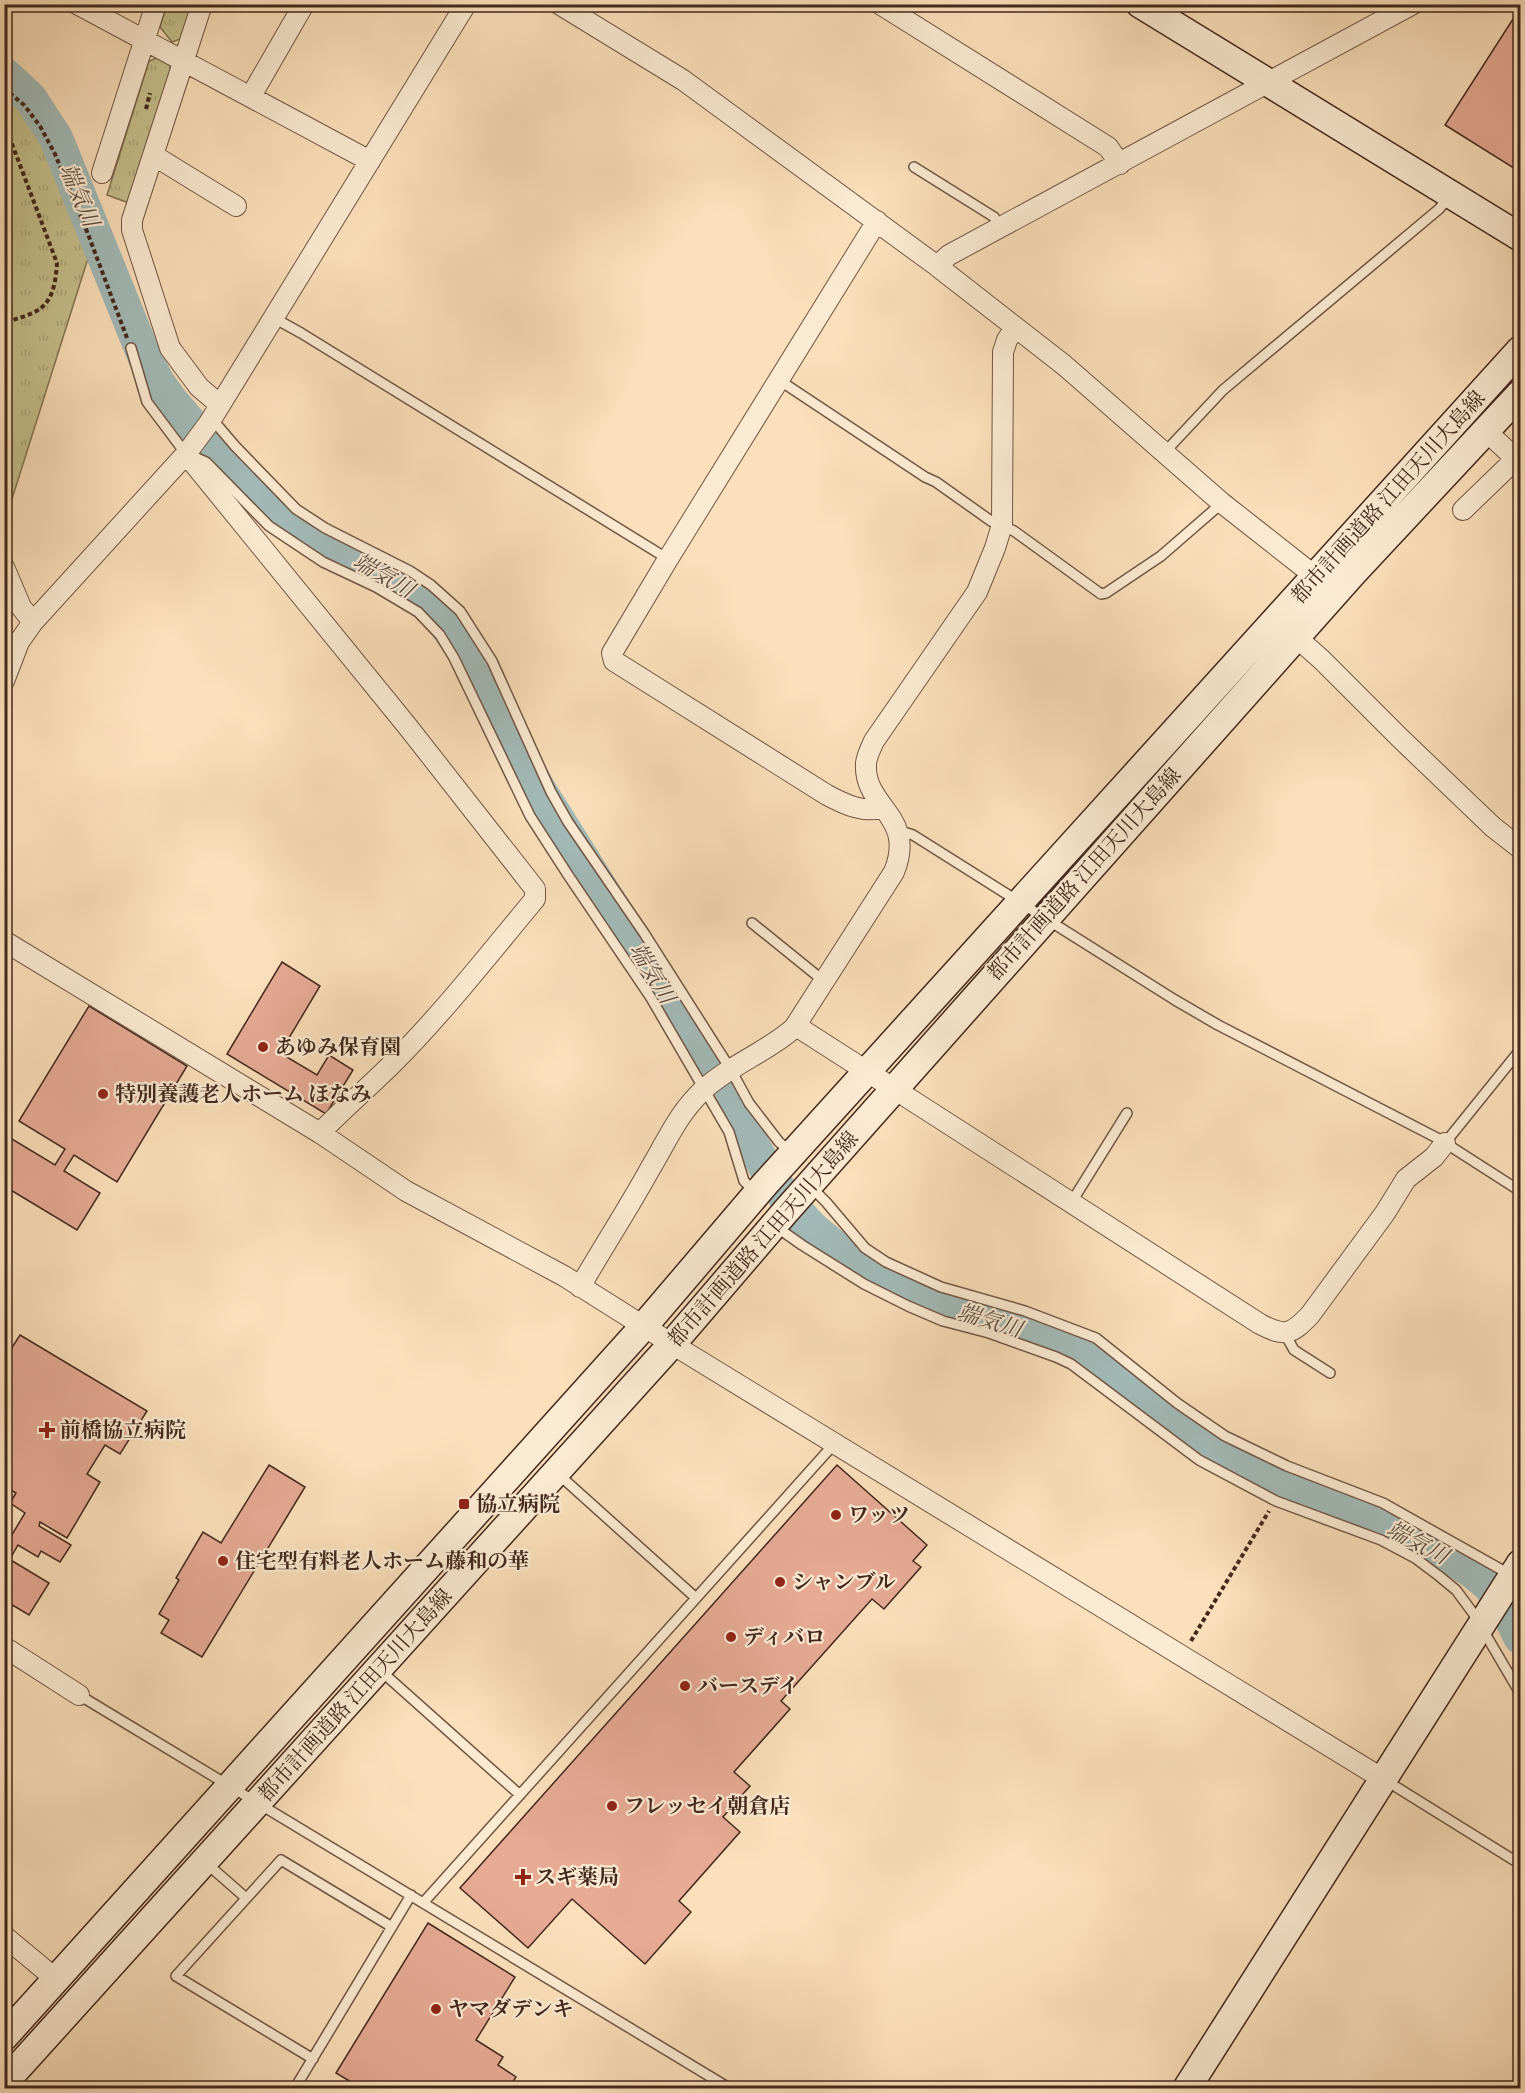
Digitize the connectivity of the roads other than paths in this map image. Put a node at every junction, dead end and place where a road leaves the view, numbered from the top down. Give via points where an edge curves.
1 (77, 4) edge
2 (156, 4) edge
3 (202, 4) edge
4 (304, 4) edge
5 (466, 4) edge
6 (559, 4) edge
7 (880, 4) edge
8 (1140, 4) edge
9 (1413, 4) edge
10 (144, 40) junction
11 (184, 60) junction
12 (1269, 84) junction
13 (251, 96) junction
14 (153, 155) junction
15 (370, 161) junction
16 (1120, 164) junction
17 (914, 167) dead end
18 (102, 173) dead end
19 (1451, 194) junction
20 (236, 206) dead end
21 (877, 221) junction
22 (1001, 228) junction
23 (1521, 237) edge
24 (937, 266) junction
25 (274, 318) junction
26 (1015, 327) junction
27 (130, 348) road end
28 (1521, 350) edge
29 (779, 380) junction
30 (1521, 394) edge
31 (213, 416) junction
32 (1486, 431) junction
33 (191, 453) junction
34 (1164, 453) junction
35 (1518, 457) edge
36 (1222, 503) junction
37 (1463, 510) dead end
38 (1002, 525) junction
39 (668, 559) junction
40 (4, 567) edge
41 (1316, 577) junction
42 (33, 622) junction
43 (1296, 637) junction
44 (5, 676) edge
45 (883, 807) junction
46 (899, 835) junction
47 (1521, 848) edge
48 (1020, 903) junction
49 (1045, 918) junction
50 (752, 923) dead end
51 (4, 941) edge
52 (825, 982) junction
53 (797, 1024) junction
54 (1521, 1050) edge
55 (729, 1071) junction
56 (867, 1071) junction
57 (705, 1088) junction
58 (894, 1089) junction
59 (1127, 1113) dead end
60 (320, 1133) junction
61 (1445, 1143) junction
62 (790, 1157) junction
63 (808, 1186) junction
64 (761, 1189) junction
65 (1521, 1191) edge
66 (1071, 1203) junction
67 (780, 1218) junction
68 (579, 1287) junction
69 (644, 1326) junction
70 (1285, 1334) junction
71 (672, 1344) junction
72 (1330, 1373) dead end
73 (834, 1444) junction
74 (556, 1472) junction
75 (1515, 1580) edge
76 (696, 1598) junction
77 (1482, 1623) junction
78 (4, 1647) edge
79 (378, 1668) junction
80 (1521, 1693) edge
81 (79, 1695) joint
82 (1383, 1779) junction
83 (232, 1786) junction
84 (520, 1795) junction
85 (258, 1802) junction
86 (204, 1862) junction
87 (1521, 1864) edge
88 (411, 1895) junction
89 (246, 1898) junction
90 (423, 1903) junction
91 (392, 1927) junction
92 (4, 1936) edge
93 (57, 1980) junction
94 (4, 2037) edge
95 (313, 2059) junction
96 (4, 2082) edge
97 (295, 2088) edge
98 (729, 2088) edge
99 (1187, 2088) edge

1 - 10 street
2 - 10 street
3 - 11 street
4 - 13 street
5 - 15 street
6 - 21 street via 683,80
7 - 16 street via 1108,147
8 - 12 street
9 - 12 street
10 - 11 street
10 - 18 street
11 - 13 street
11 - 14 street
12 - 16 street
12 - 19 street
13 - 15 street
14 - 20 street
14 - 31 street via 132,230 170,348
15 - 25 street
16 - 22 street
17 - 22 lane via 994,218
19 - 23 street
19 - 34 lane via 1439,209 1223,390
21 - 24 street
21 - 29 street
22 - 24 street via 949,255
24 - 26 street
25 - 31 street
25 - 39 lane
26 - 34 street
26 - 38 street via 1003,352
27 - 33 lane via 147,402
28 - 41 street, 都市計画道路 江田天川大島線
29 - 38 lane
29 - 39 street
30 - 32 street, 都市計画道路 江田天川大島線
31 - 33 street
31 - 55 lane via 235,446 296,509 410,571 460,611 492,661 568,822 644,933
32 - 35 street
32 - 43 street, 都市計画道路 江田天川大島線
33 - 42 street
33 - 57 lane via 202,459 270,526 323,562 418,612 440,635 530,816 651,998
33 - 60 street via 536,894 536,899 436,1017
34 - 36 street
35 - 37 street
36 - 38 lane via 1161,556 1101,594
36 - 41 street
38 - 45 street via 977,592 868,754 869,782
39 - 45 street via 612,653 614,661 833,798 868,810
40 - 42 street via 21,607
41 - 48 street, 都市計画道路 江田天川大島線
42 - 44 street via 19,642
43 - 47 street via 1485,819
43 - 49 street, 都市計画道路 江田天川大島線
45 - 46 street
46 - 48 lane via 913,835
46 - 52 street via 900,852 894,872
48 - 49 lane
48 - 56 street, 都市計画道路 江田天川大島線
49 - 58 street, 都市計画道路 江田天川大島線
49 - 61 lane via 1218,1025
50 - 52 lane
51 - 60 street
52 - 53 street
53 - 55 street via 778,1042
53 - 56 street
54 - 61 lane
55 - 57 street
55 - 62 lane
56 - 58 street
56 - 62 street, 都市計画道路 江田天川大島線
57 - 64 lane via 729,1132 744,1181
57 - 68 street via 671,1128
58 - 63 street, 都市計画道路 江田天川大島線
58 - 66 street
59 - 66 lane
60 - 68 street via 406,1191 519,1250
61 - 65 lane
61 - 70 street via 1406,1179 1310,1315
62 - 64 street, 都市計画道路 江田天川大島線
63 - 67 street, 都市計画道路 江田天川大島線
63 - 75 lane via 865,1248 886,1262 941,1287 1025,1311 1096,1338 1225,1436 1296,1470 1393,1508
64 - 69 street, 都市計画道路 江田天川大島線
66 - 70 street via 1260,1324
67 - 71 street, 都市計画道路 江田天川大島線
67 - 77 lane via 802,1245 864,1284 943,1321 1071,1364 1199,1460 1276,1501 1360,1531 1415,1558 1456,1590
68 - 69 street
69 - 71 street
69 - 83 street, 都市計画道路 江田天川大島線
70 - 72 lane via 1294,1350
71 - 73 street
71 - 74 street, 都市計画道路 江田天川大島線
73 - 76 lane
73 - 82 street
74 - 76 lane
74 - 79 street, 都市計画道路 江田天川大島線
75 - 77 street
76 - 84 lane
77 - 80 lane
77 - 82 street
78 - 81 street
79 - 84 lane
79 - 85 street, 都市計画道路 江田天川大島線
81 - 83 lane
82 - 87 lane
82 - 99 street
83 - 85 lane
83 - 93 street, 都市計画道路 江田天川大島線
84 - 90 lane
85 - 86 street, 都市計画道路 江田天川大島線
85 - 88 lane
86 - 89 lane
86 - 96 street, 都市計画道路 江田天川大島線
88 - 90 lane
88 - 91 lane
89 - 91 lane via 281,1860
89 - 95 lane via 176,1976
90 - 98 lane
91 - 95 lane
92 - 93 street
93 - 94 street, 都市計画道路 江田天川大島線
95 - 97 lane

